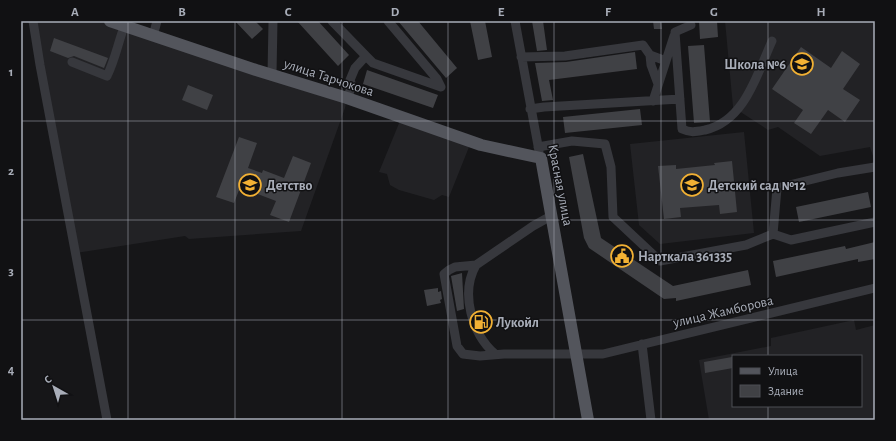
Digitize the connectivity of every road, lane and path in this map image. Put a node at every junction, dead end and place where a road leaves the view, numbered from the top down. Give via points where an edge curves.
1 (33, 21) edge
2 (110, 21) edge
3 (157, 21) edge
4 (273, 21) edge
5 (332, 21) edge
6 (388, 21) edge
7 (514, 21) edge
8 (124, 26) junction
9 (691, 27) edge
10 (676, 32) junction
11 (153, 36) junction
12 (772, 41) dead end
13 (650, 55) junction
14 (366, 56) junction
15 (521, 57) junction
16 (666, 61) junction
17 (72, 62) dead end
18 (272, 74) junction
19 (658, 84) junction
20 (347, 98) junction
21 (680, 98) junction
22 (652, 101) junction
23 (530, 110) junction
24 (540, 152) junction
25 (875, 167) edge
26 (552, 216) junction
27 (875, 222) edge
28 (773, 234) junction
29 (476, 266) junction
30 (875, 288) edge
31 (642, 344) junction
32 (495, 354) junction
33 (576, 354) junction
34 (107, 420) edge
35 (588, 420) edge
36 (651, 420) edge

1 - 34 street
2 - 8 main road, улица Тарчокова
3 - 11 street
4 - 18 street
5 - 14 street
6 - 14 street via 441,87 373,63
7 - 15 street, Красная улица
8 - 11 main road, улица Тарчокова
8 - 17 street via 115,60 107,76
9 - 10 street
10 - 16 street
10 - 21 street
11 - 18 main road, улица Тарчокова
12 - 21 street via 748,96 730,119 712,129 691,133 682,129
13 - 15 street via 643,45 565,56
13 - 16 street
13 - 19 street
14 - 20 street via 355,68
15 - 23 street, Красная улица
16 - 19 street
18 - 20 main road, улица Тарчокова
19 - 22 street
20 - 24 main road, улица Тарчокова via 480,145
21 - 22 street
22 - 23 street
23 - 24 street, Красная улица
24 - 26 main road, Красная улица
24 - 28 street via 572,142 606,144 611,167 613,217 660,262 746,245
25 - 28 street via 777,188
26 - 29 street via 532,226
26 - 33 main road, Красная улица
27 - 28 street via 791,240
29 - 32 street via 469,285 472,319 478,335 486,347
29 - 32 street, улица Жамборова via 455,268 444,274 457,346 463,354
30 - 31 street, улица Жамборова
31 - 33 street, улица Жамборова via 603,354
31 - 36 street
32 - 33 street, улица Жамборова
33 - 35 main road, Красная улица

